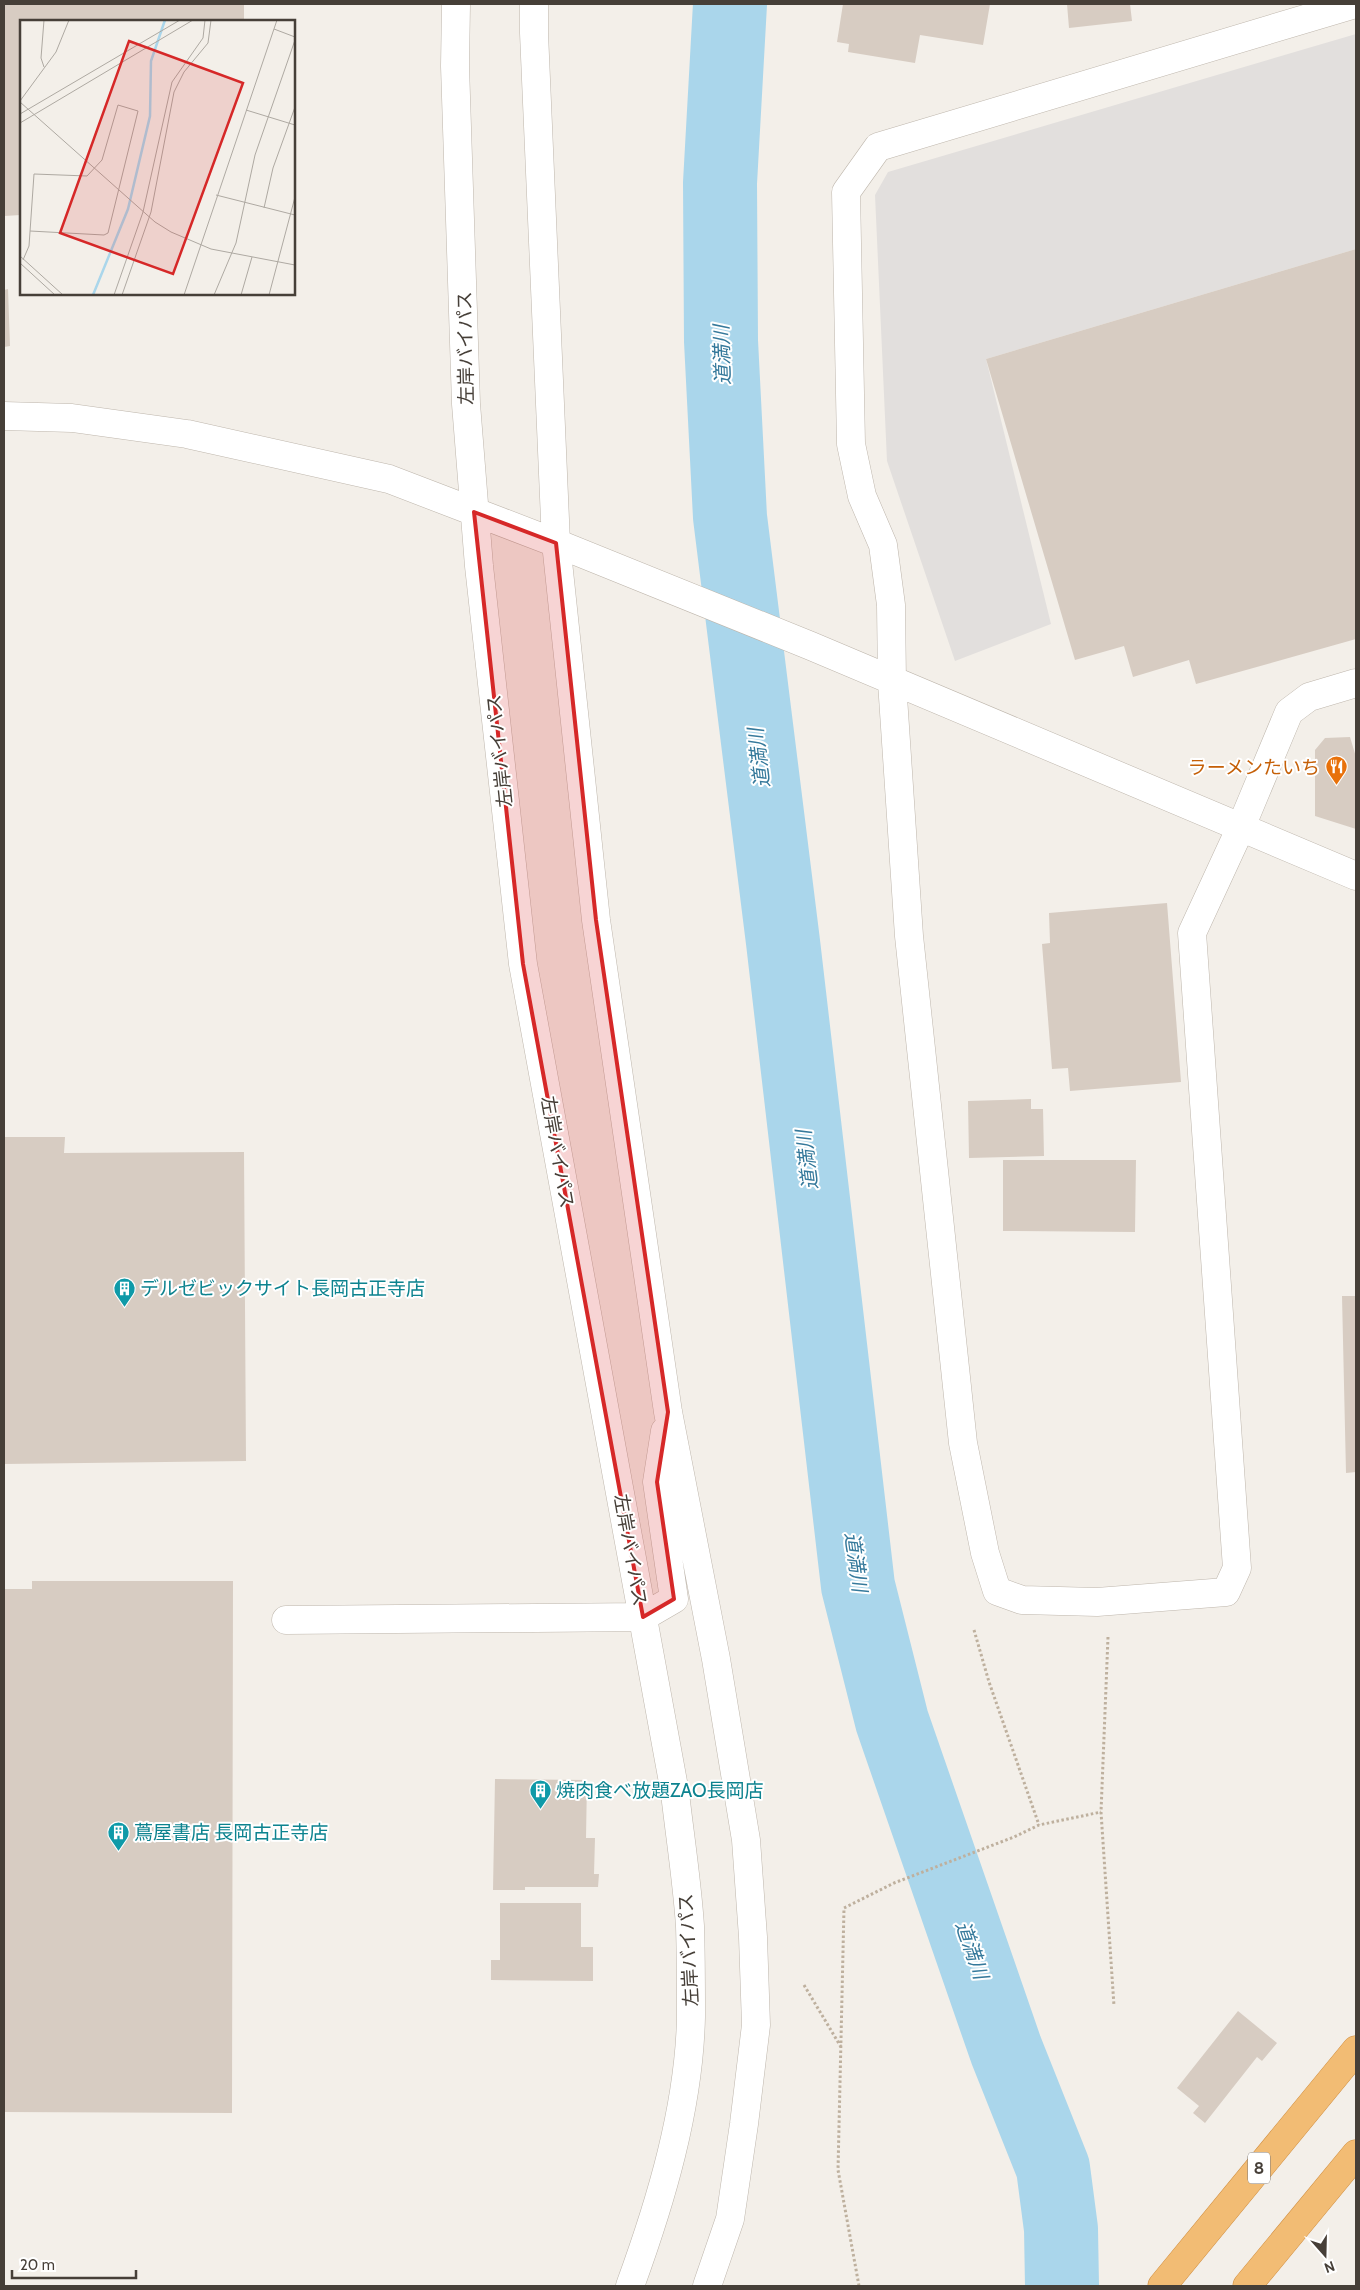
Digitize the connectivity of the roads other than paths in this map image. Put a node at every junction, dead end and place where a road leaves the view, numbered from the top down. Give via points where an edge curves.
1 (456, 4) edge
2 (534, 4) edge
3 (1355, 4) edge
4 (4, 416) edge
5 (474, 512) junction
6 (556, 543) junction
7 (892, 682) junction
8 (1356, 683) edge
9 (1241, 827) junction
10 (1356, 876) edge
11 (668, 1412) junction
12 (643, 1617) junction
13 (286, 1620) dead end
14 (1356, 2050) edge
15 (1356, 2154) edge
16 (630, 2286) edge
17 (707, 2286) edge
18 (1162, 2286) edge
19 (1247, 2286) edge

1 - 5 street, 左岸バイパス via 455,66 466,404
2 - 6 street
3 - 7 street via 878,147 846,192 851,444 862,496 883,545 891,605
4 - 5 street via 72,418 187,434 389,479
5 - 6 street
5 - 12 street, 左岸バイパス via 523,964
6 - 7 street via 812,646
6 - 11 street via 596,920
7 - 9 street
7 - 9 street via 909,936 963,1443 985,1553 997,1590 1022,1600 1097,1602 1226,1592 1237,1568 1192,933
8 - 9 street via 1310,697 1290,712
9 - 10 street
11 - 12 street via 656,1482 674,1599
11 - 17 street via 716,1659 746,1840 753,1938 756,2024 744,2124 730,2219
12 - 13 street
12 - 16 street, 左岸バイパス via 674,1793 690,1926 691,2018 682,2104 647,2239
14 - 18 highway, 8
15 - 19 highway

